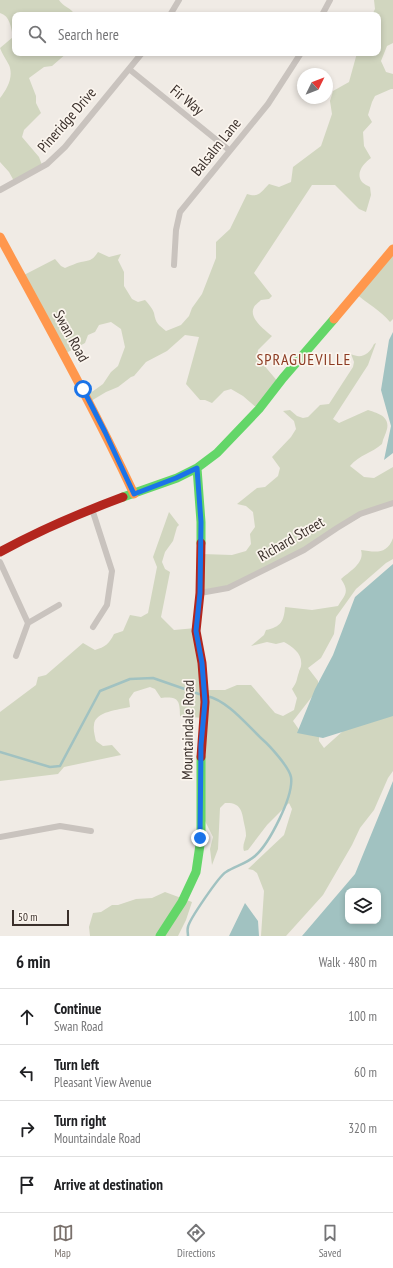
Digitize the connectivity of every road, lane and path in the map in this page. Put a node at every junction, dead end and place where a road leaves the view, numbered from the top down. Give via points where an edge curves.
1 (180, 0) edge
2 (330, 0) edge
3 (172, 12) edge
4 (324, 12) edge
5 (140, 56) edge
6 (299, 56) edge
7 (129, 69) junction
8 (229, 150) junction
9 (0, 190) edge
10 (0, 237) edge
11 (393, 249) edge
12 (174, 265) dead end
13 (197, 468) junction
14 (134, 494) junction
15 (393, 503) edge
16 (92, 509) junction
17 (0, 552) edge
18 (0, 562) edge
19 (200, 593) junction
20 (59, 606) dead end
21 (28, 623) junction
22 (94, 627) dead end
23 (16, 656) dead end
24 (91, 831) dead end
25 (0, 837) edge
26 (160, 936) edge

1 - 3 street
2 - 4 street
5 - 7 street, Pineridge Drive
6 - 8 street, Balsalm Lane via 268,104
7 - 8 street, Fir Way
7 - 9 street, Pineridge Drive via 65,147 47,164
8 - 12 street, Balsalm Lane via 180,212
10 - 14 street, Swan Road via 83,389
11 - 13 street via 259,409 217,453
13 - 14 street
13 - 19 street, Mountaindale Road via 201,522
14 - 16 street
15 - 19 street, Richard Street via 360,514 304,550 228,588
16 - 17 street via 29,536
16 - 22 street via 112,571 106,605
18 - 21 street
19 - 26 street, Mountaindale Road via 196,631 205,702 201,745 200,838 196,872 182,902
20 - 21 street
21 - 23 street
24 - 25 street via 60,826

